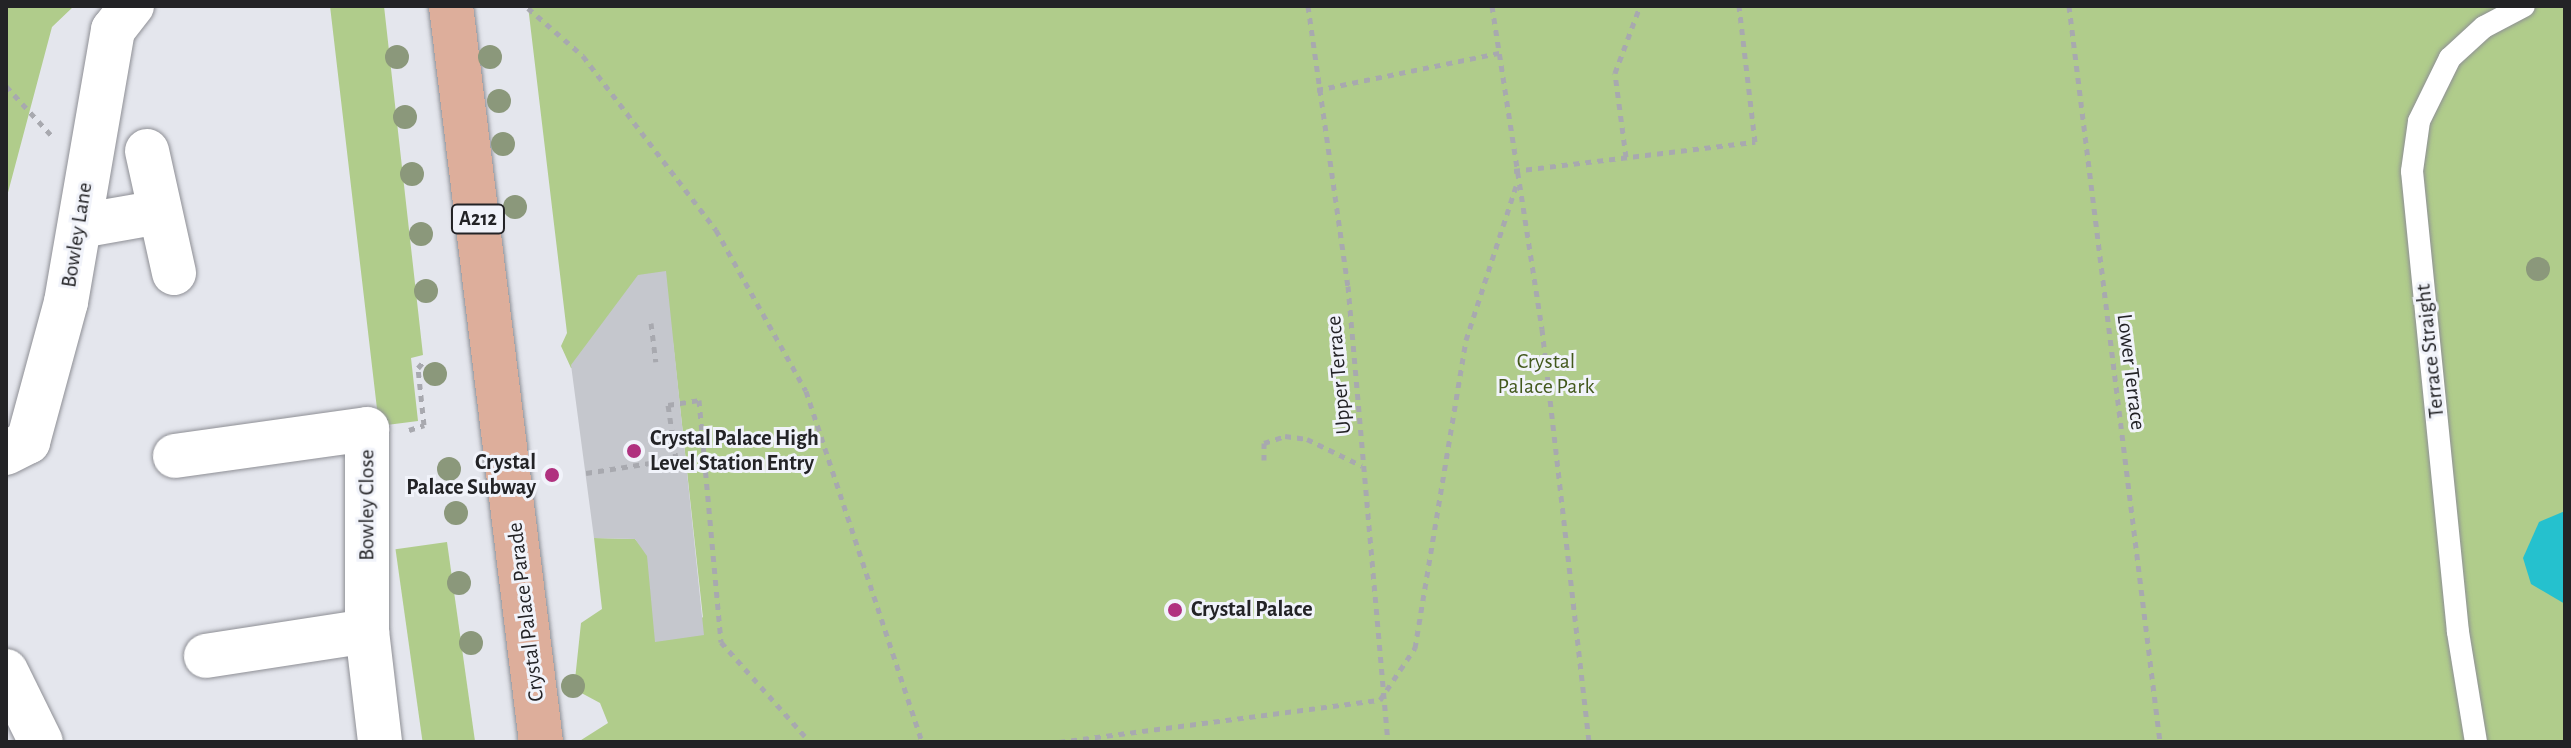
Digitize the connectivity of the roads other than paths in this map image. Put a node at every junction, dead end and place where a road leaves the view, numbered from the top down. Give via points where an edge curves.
1 (132, 6) edge
2 (451, 6) edge
3 (2524, 6) edge
4 (147, 151) dead end
5 (159, 212) junction
6 (80, 226) junction
7 (174, 273) dead end
8 (6, 453) edge
9 (175, 456) dead end
10 (367, 631) junction
11 (206, 656) dead end
12 (6, 671) edge
13 (41, 742) edge
14 (380, 742) edge
15 (541, 742) edge
16 (2476, 742) edge

1 - 6 street, Bowley Lane via 113,30
2 - 15 main road, Crystal Palace Parade / A212
3 - 16 lane, Terrace Straight via 2484,27 2450,58 2419,121 2412,171 2458,632
4 - 5 street
5 - 6 street
5 - 7 street
6 - 8 street, Bowley Lane via 28,442
9 - 10 street, Bowley Close via 367,429
10 - 11 street
10 - 14 street, Bowley Close
12 - 13 street

